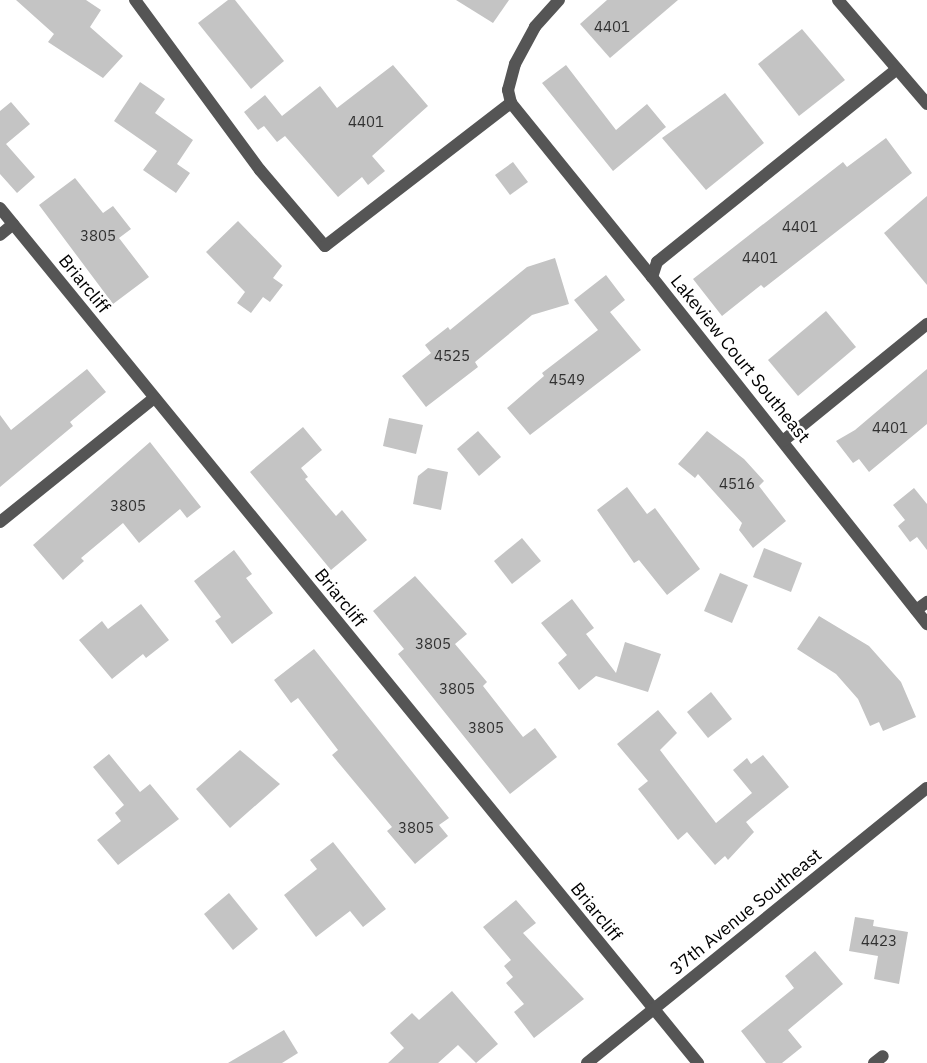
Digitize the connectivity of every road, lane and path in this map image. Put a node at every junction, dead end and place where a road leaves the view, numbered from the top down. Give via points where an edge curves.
1 (135, 0) edge
2 (559, 0) edge
3 (838, 0) edge
4 (897, 69) junction
5 (511, 103) junction
6 (927, 104) edge
7 (0, 208) edge
8 (14, 224) junction
9 (0, 235) edge
10 (652, 277) junction
11 (927, 324) edge
12 (154, 398) junction
13 (783, 441) junction
14 (0, 522) edge
15 (927, 602) edge
16 (916, 610) junction
17 (927, 624) edge
18 (927, 788) edge
19 (653, 1010) junction
20 (587, 1063) edge
21 (698, 1063) edge

1 - 5 street via 260,170 325,246
2 - 5 street via 535,27 516,64 508,90
3 - 4 street
4 - 6 street
4 - 10 street, Lakeview Court Southeast via 657,262
5 - 10 street
7 - 8 street, Briarcliff
8 - 9 street
8 - 12 street, Briarcliff
10 - 13 street, Lakeview Court Southeast
11 - 13 street
12 - 14 street
12 - 19 street, Briarcliff
13 - 16 street, Lakeview Court Southeast
15 - 16 street
16 - 17 street, Lakeview Court Southeast
18 - 19 street, 37th Avenue Southeast
19 - 20 street, 37th Avenue Southeast
19 - 21 street, Briarcliff

